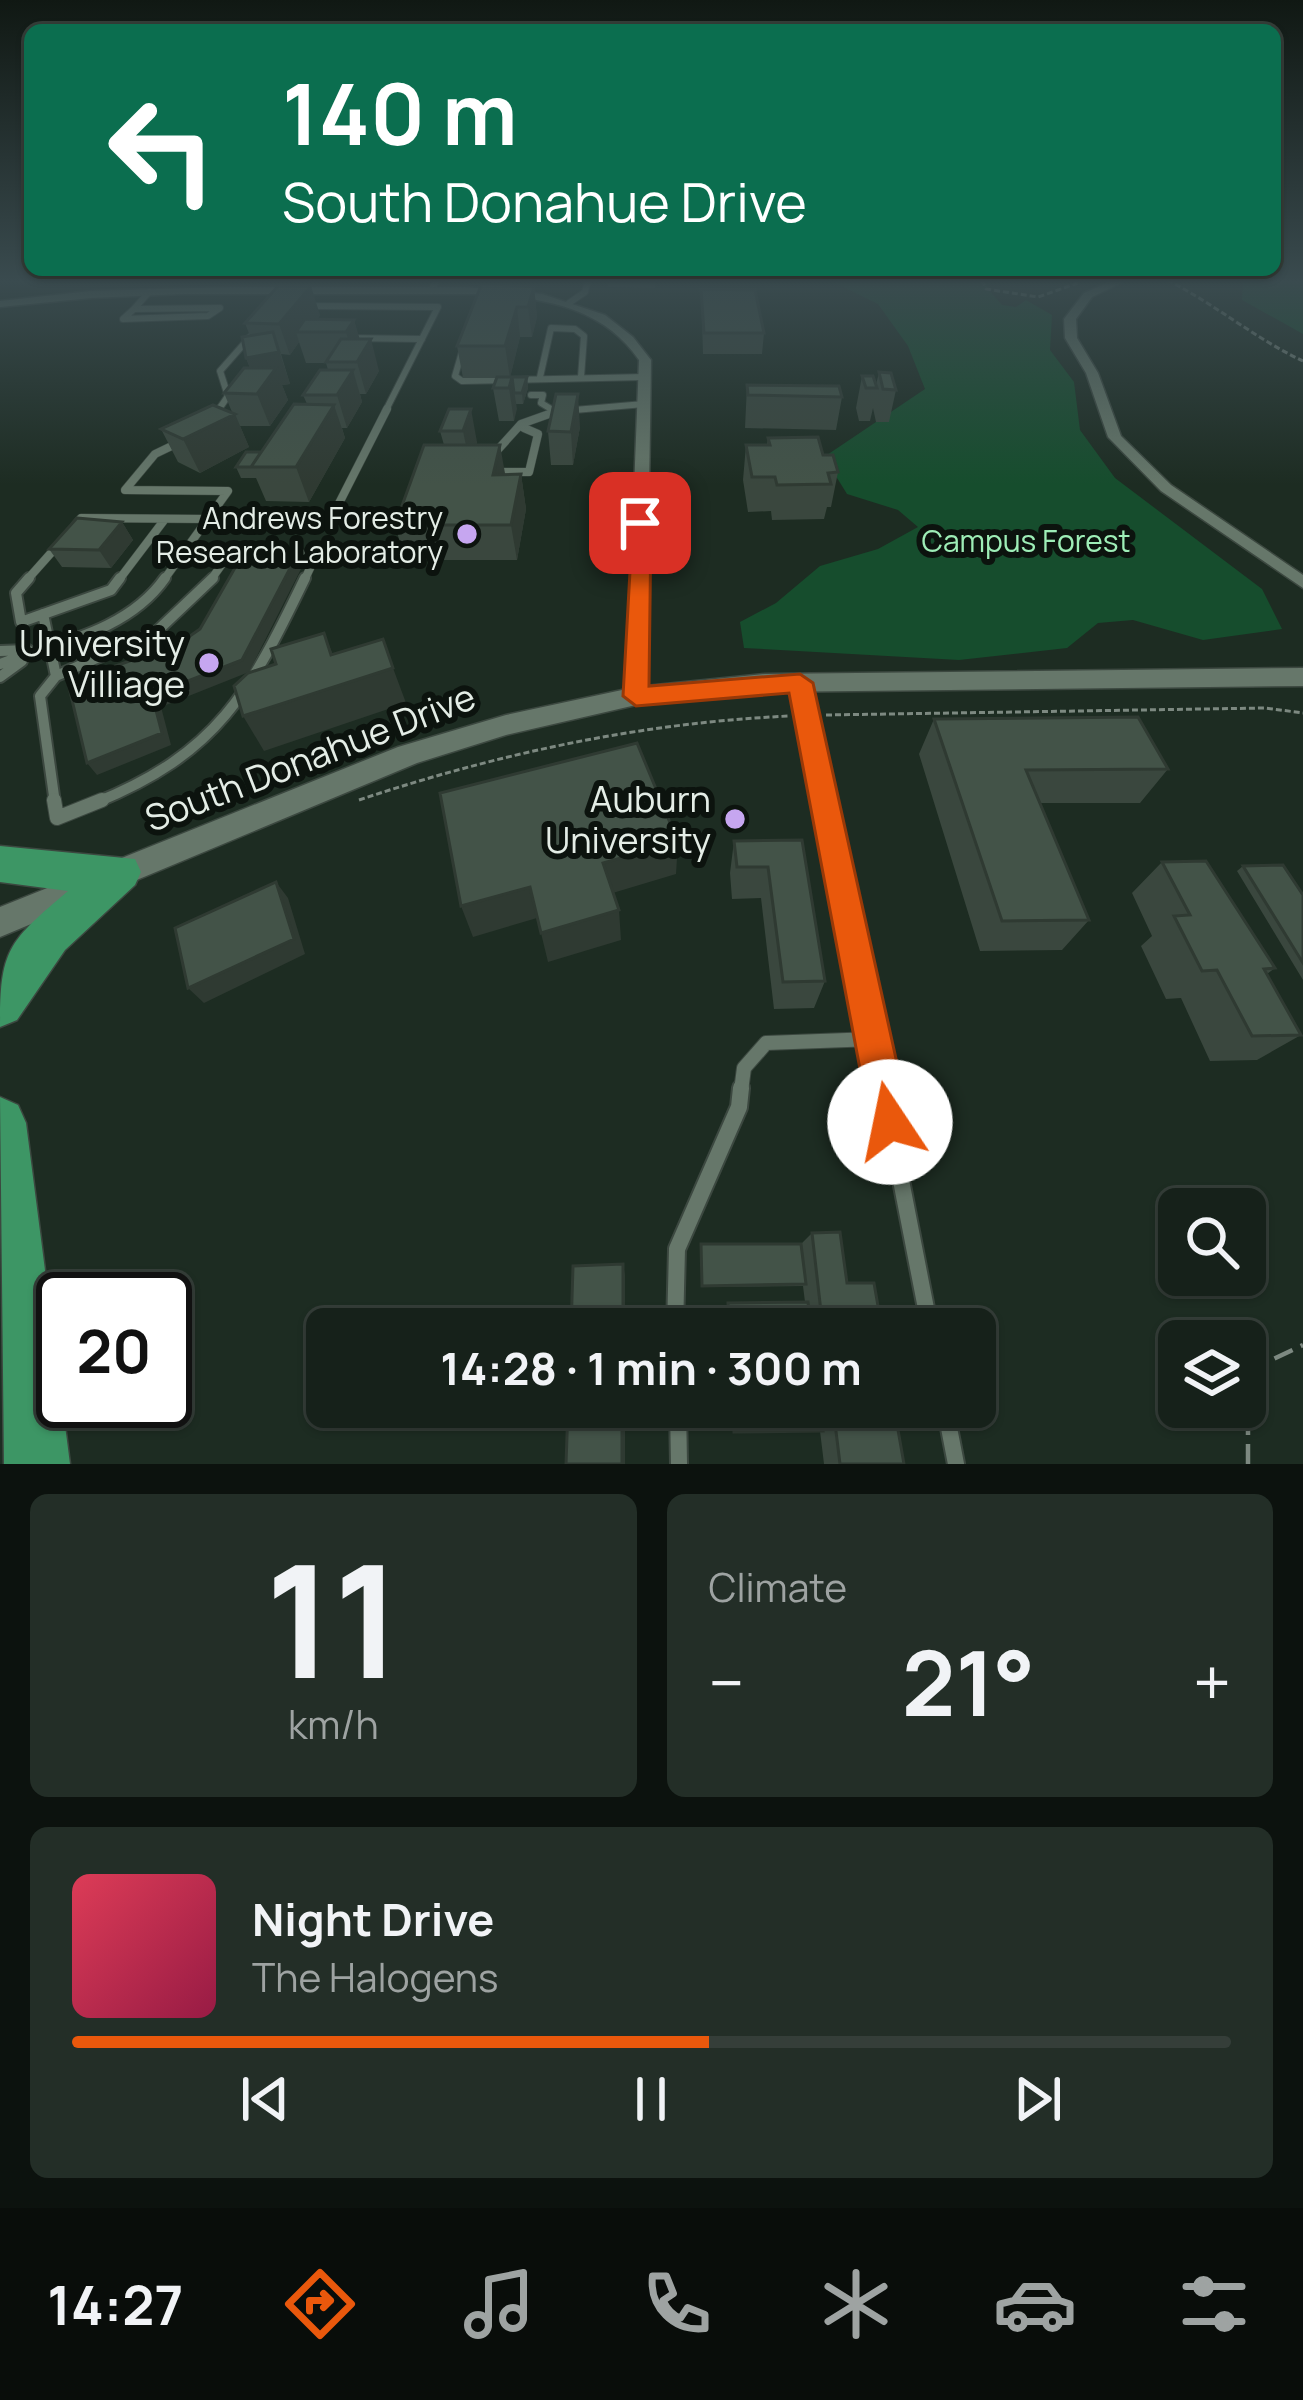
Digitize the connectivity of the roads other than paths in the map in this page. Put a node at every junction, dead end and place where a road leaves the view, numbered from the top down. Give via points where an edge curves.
1 (240, 348) edge
2 (417, 348) edge
3 (465, 348) edge
4 (546, 348) edge
5 (583, 348) edge
6 (638, 348) edge
7 (1077, 348) edge
8 (540, 376) junction
9 (581, 377) junction
10 (645, 377) junction
11 (531, 395) dead end
12 (644, 404) junction
13 (551, 410) junction
14 (524, 428) junction
15 (201, 429) edge
16 (188, 437) edge
17 (209, 518) junction
18 (165, 519) junction
19 (186, 552) junction
20 (230, 553) junction
21 (1303, 584) edge
22 (43, 614) junction
23 (50, 646) junction
24 (0, 651) edge
25 (0, 664) edge
26 (56, 676) junction
27 (0, 677) edge
28 (1303, 677) edge
29 (800, 683) junction
30 (636, 696) junction
31 (0, 864) edge
32 (120, 872) junction
33 (0, 922) edge
34 (0, 1004) edge
35 (874, 1040) junction
36 (0, 1123) edge
37 (675, 1308) edge
38 (926, 1308) edge
39 (679, 1428) edge
40 (949, 1428) edge
41 (37, 1464) edge
42 (680, 1464) edge
43 (956, 1464) edge

1 - 15 lane via 220,371 228,396
2 - 17 lane via 331,519
3 - 8 lane via 458,380
4 - 8 lane
5 - 9 lane
6 - 10 street
7 - 21 street via 1115,437 1166,488
8 - 9 lane
9 - 10 lane
10 - 12 street
11 - 13 lane via 543,395
12 - 13 lane
12 - 30 street
13 - 14 lane
14 - 14 lane via 494,450 488,472 529,472 538,434
16 - 17 lane via 155,454 125,490 228,491
17 - 18 lane
17 - 19 lane
18 - 22 lane via 111,590
18 - 22 lane via 82,518 16,592 21,622
19 - 20 lane
19 - 23 lane via 137,611
20 - 26 lane via 201,598 170,626
20 - 26 lane via 301,553 312,560 250,688 169,768 57,818 40,695
22 - 23 lane
23 - 24 lane
23 - 25 lane
23 - 26 lane
23 - 27 lane
28 - 29 street, South Donahue Drive
29 - 30 street, South Donahue Drive
29 - 35 lane
30 - 32 street, South Donahue Drive via 423,750
31 - 32 main road
32 - 33 street, South Donahue Drive
32 - 34 main road via 49,935
35 - 37 lane via 766,1043 744,1067 739,1107 676,1249
35 - 38 lane
36 - 41 main road
39 - 42 lane
40 - 43 lane

